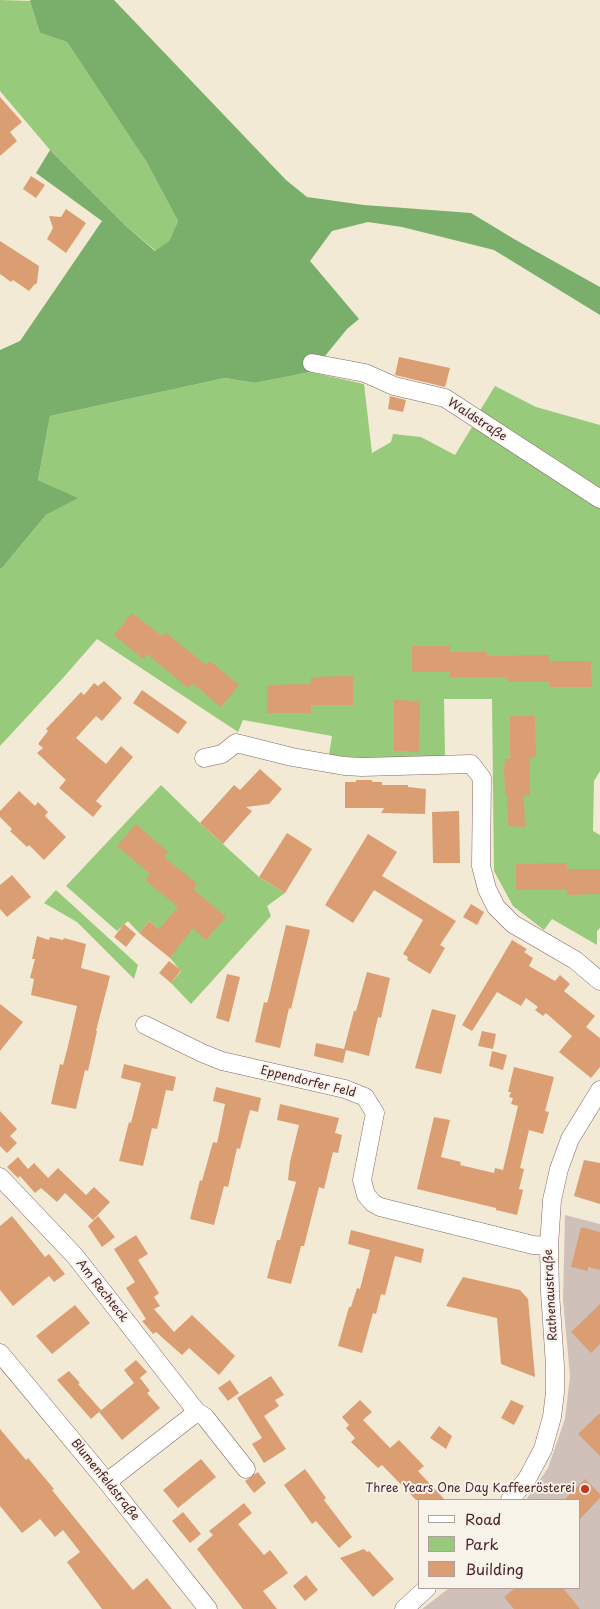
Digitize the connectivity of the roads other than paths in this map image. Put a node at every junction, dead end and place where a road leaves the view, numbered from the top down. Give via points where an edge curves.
1 (312, 363) dead end
2 (600, 499) edge
3 (204, 758) dead end
4 (600, 981) edge
5 (145, 1025) dead end
6 (600, 1090) edge
7 (0, 1176) edge
8 (549, 1246) junction
9 (0, 1353) edge
10 (197, 1412) junction
11 (246, 1469) dead end
12 (107, 1482) junction
13 (511, 1499) edge
14 (426, 1589) edge
15 (208, 1609) edge
16 (404, 1609) edge

1 - 2 street, Waldstraße via 365,373 394,386 445,398
3 - 4 street via 222,754 236,742 344,766 471,764 482,778 481,866 486,889 496,907 513,924 575,960
5 - 8 street, Eppendorfer Feld via 222,1061 345,1089 365,1097 375,1113 362,1180 366,1195 380,1207 533,1245
6 - 8 street, Rathenaustraße via 570,1139 558,1170
7 - 10 street, Am Rechteck via 75,1256
8 - 13 street, Rathenaustraße via 555,1366 552,1417 543,1449 527,1479
9 - 12 street, Blumenfeldstraße
10 - 11 street, Am Rechteck via 205,1417
10 - 12 street
12 - 15 street, Blumenfeldstraße
14 - 16 street

